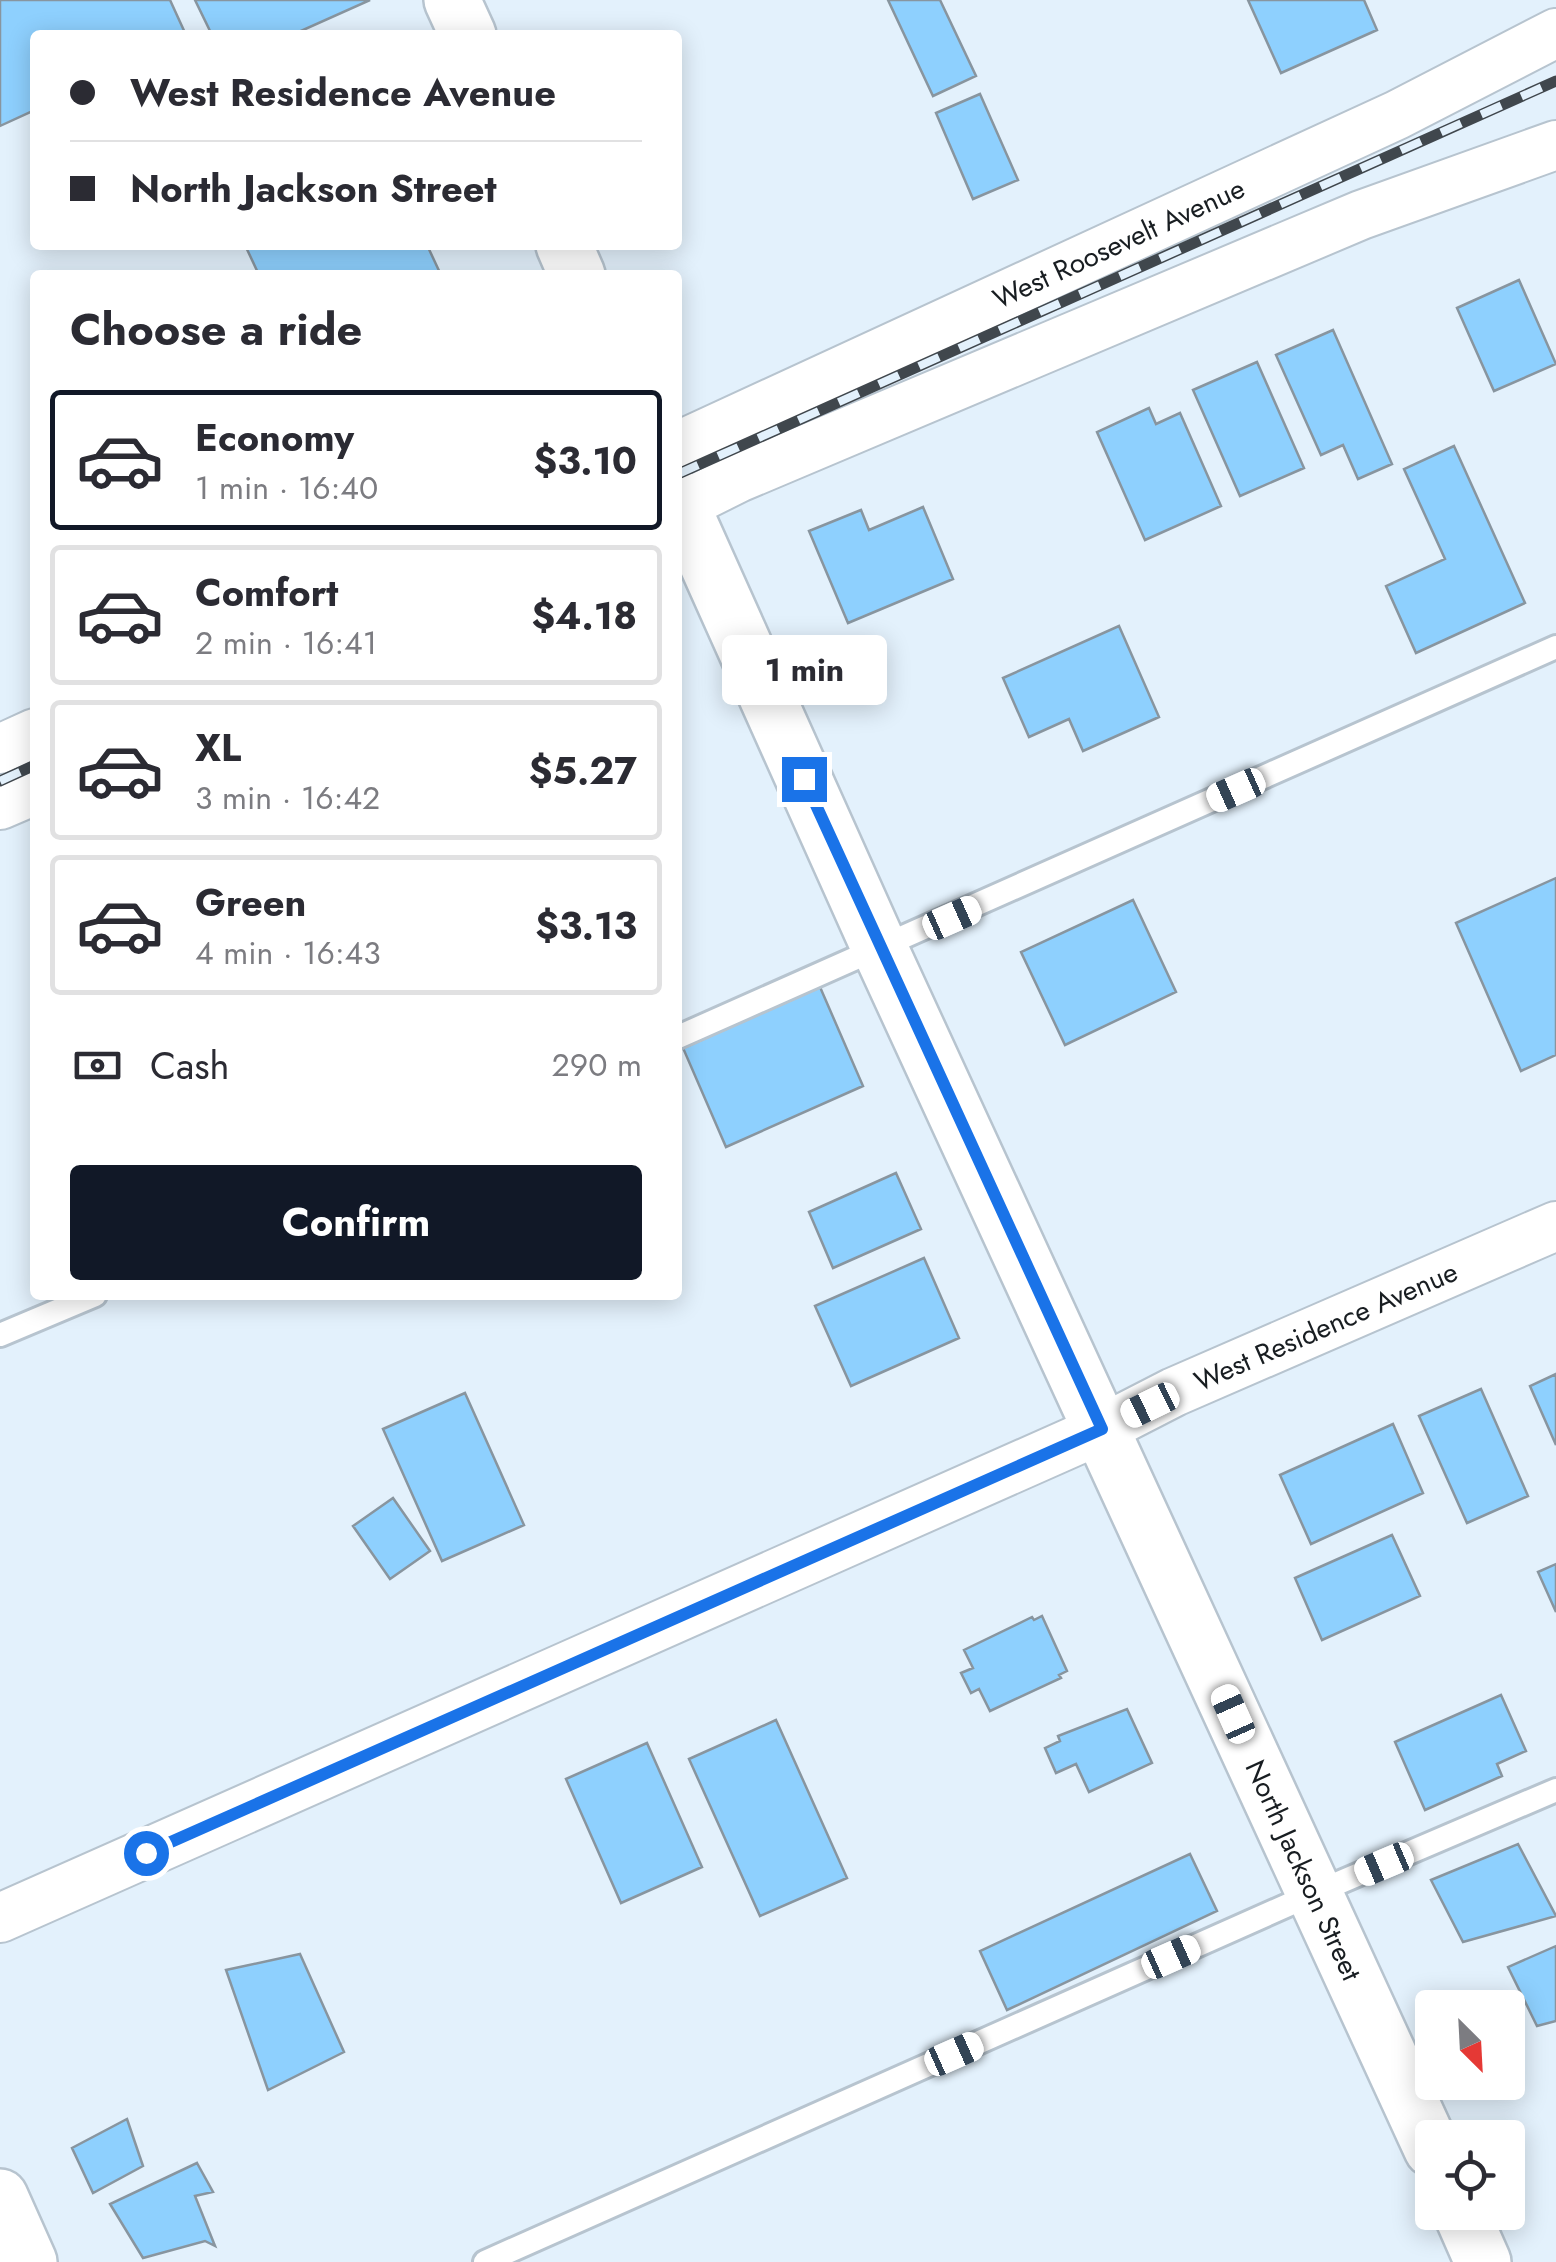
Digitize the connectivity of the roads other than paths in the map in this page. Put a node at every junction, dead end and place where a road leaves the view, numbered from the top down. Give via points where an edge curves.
1 (452, 0) edge
2 (466, 30) edge
3 (1556, 33) edge
4 (1556, 145) edge
5 (682, 444) edge
6 (682, 503) edge
7 (682, 511) edge
8 (1556, 647) edge
9 (30, 735) edge
10 (0, 748) edge
11 (30, 792) edge
12 (0, 805) edge
13 (880, 949) junction
14 (682, 1036) edge
15 (1556, 1226) edge
16 (83, 1300) edge
17 (0, 1335) edge
18 (1102, 1429) junction
19 (1556, 1790) edge
20 (1315, 1893) junction
21 (0, 1918) edge
22 (1419, 2120) edge
23 (0, 2197) edge
24 (1470, 2230) edge
25 (29, 2262) edge
26 (485, 2262) edge
27 (1484, 2262) edge

1 - 2 street
3 - 5 street, West Roosevelt Avenue via 1397,115
4 - 6 street via 1361,215
7 - 13 street, North Jackson Street
8 - 13 lane
9 - 10 street
11 - 12 street
13 - 14 lane
13 - 18 street, North Jackson Street
15 - 18 street, West Residence Avenue
16 - 17 lane
18 - 20 street, North Jackson Street
18 - 21 street, West Residence Avenue
19 - 20 lane
20 - 22 street, North Jackson Street
20 - 26 lane
23 - 25 street
24 - 27 street

